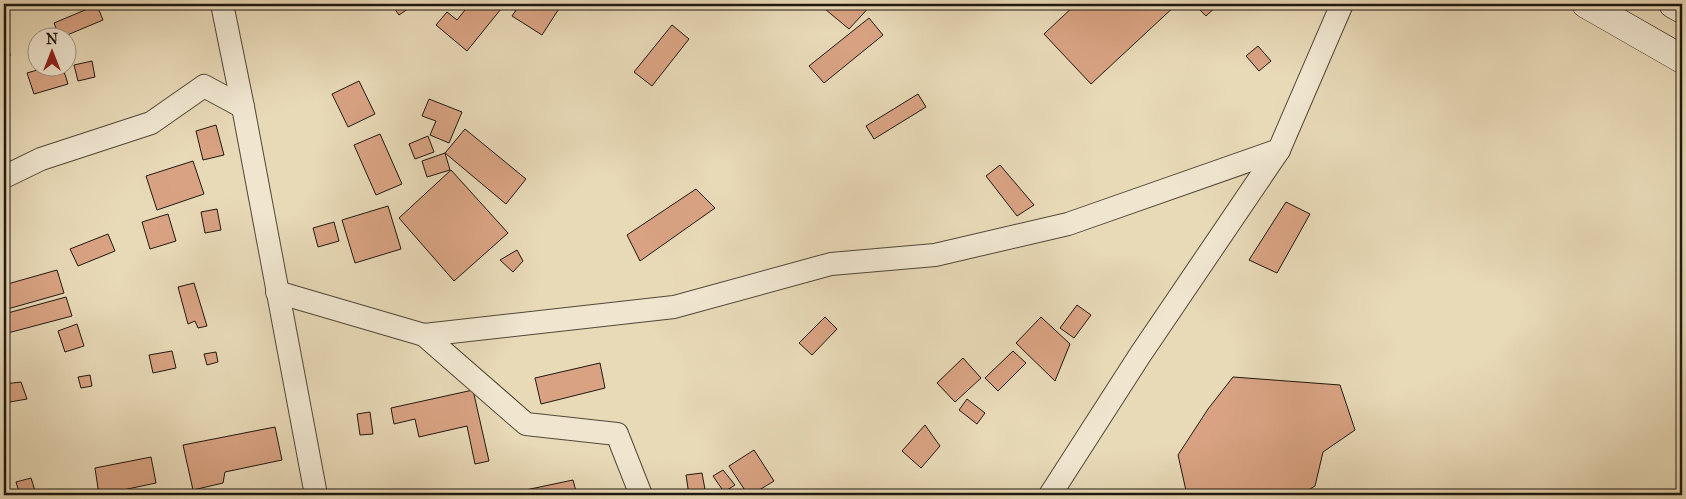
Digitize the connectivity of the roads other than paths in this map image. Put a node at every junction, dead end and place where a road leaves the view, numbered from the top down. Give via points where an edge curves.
1 (222, 4) edge
2 (1342, 4) edge
3 (1586, 4) edge
4 (1673, 4) edge
5 (1682, 9) edge
6 (1682, 59) edge
7 (243, 108) junction
8 (1280, 150) junction
9 (4, 177) edge
10 (277, 292) junction
11 (424, 335) junction
12 (316, 495) edge
13 (641, 495) edge
14 (1050, 495) edge

1 - 7 street
2 - 8 street
3 - 6 street
4 - 5 street
7 - 9 street via 204,86 152,123 41,159
7 - 10 street
8 - 11 street via 1068,224 935,255 831,264 674,306
8 - 14 street via 1140,355
10 - 11 street
10 - 12 street
11 - 13 street via 526,424 617,434

